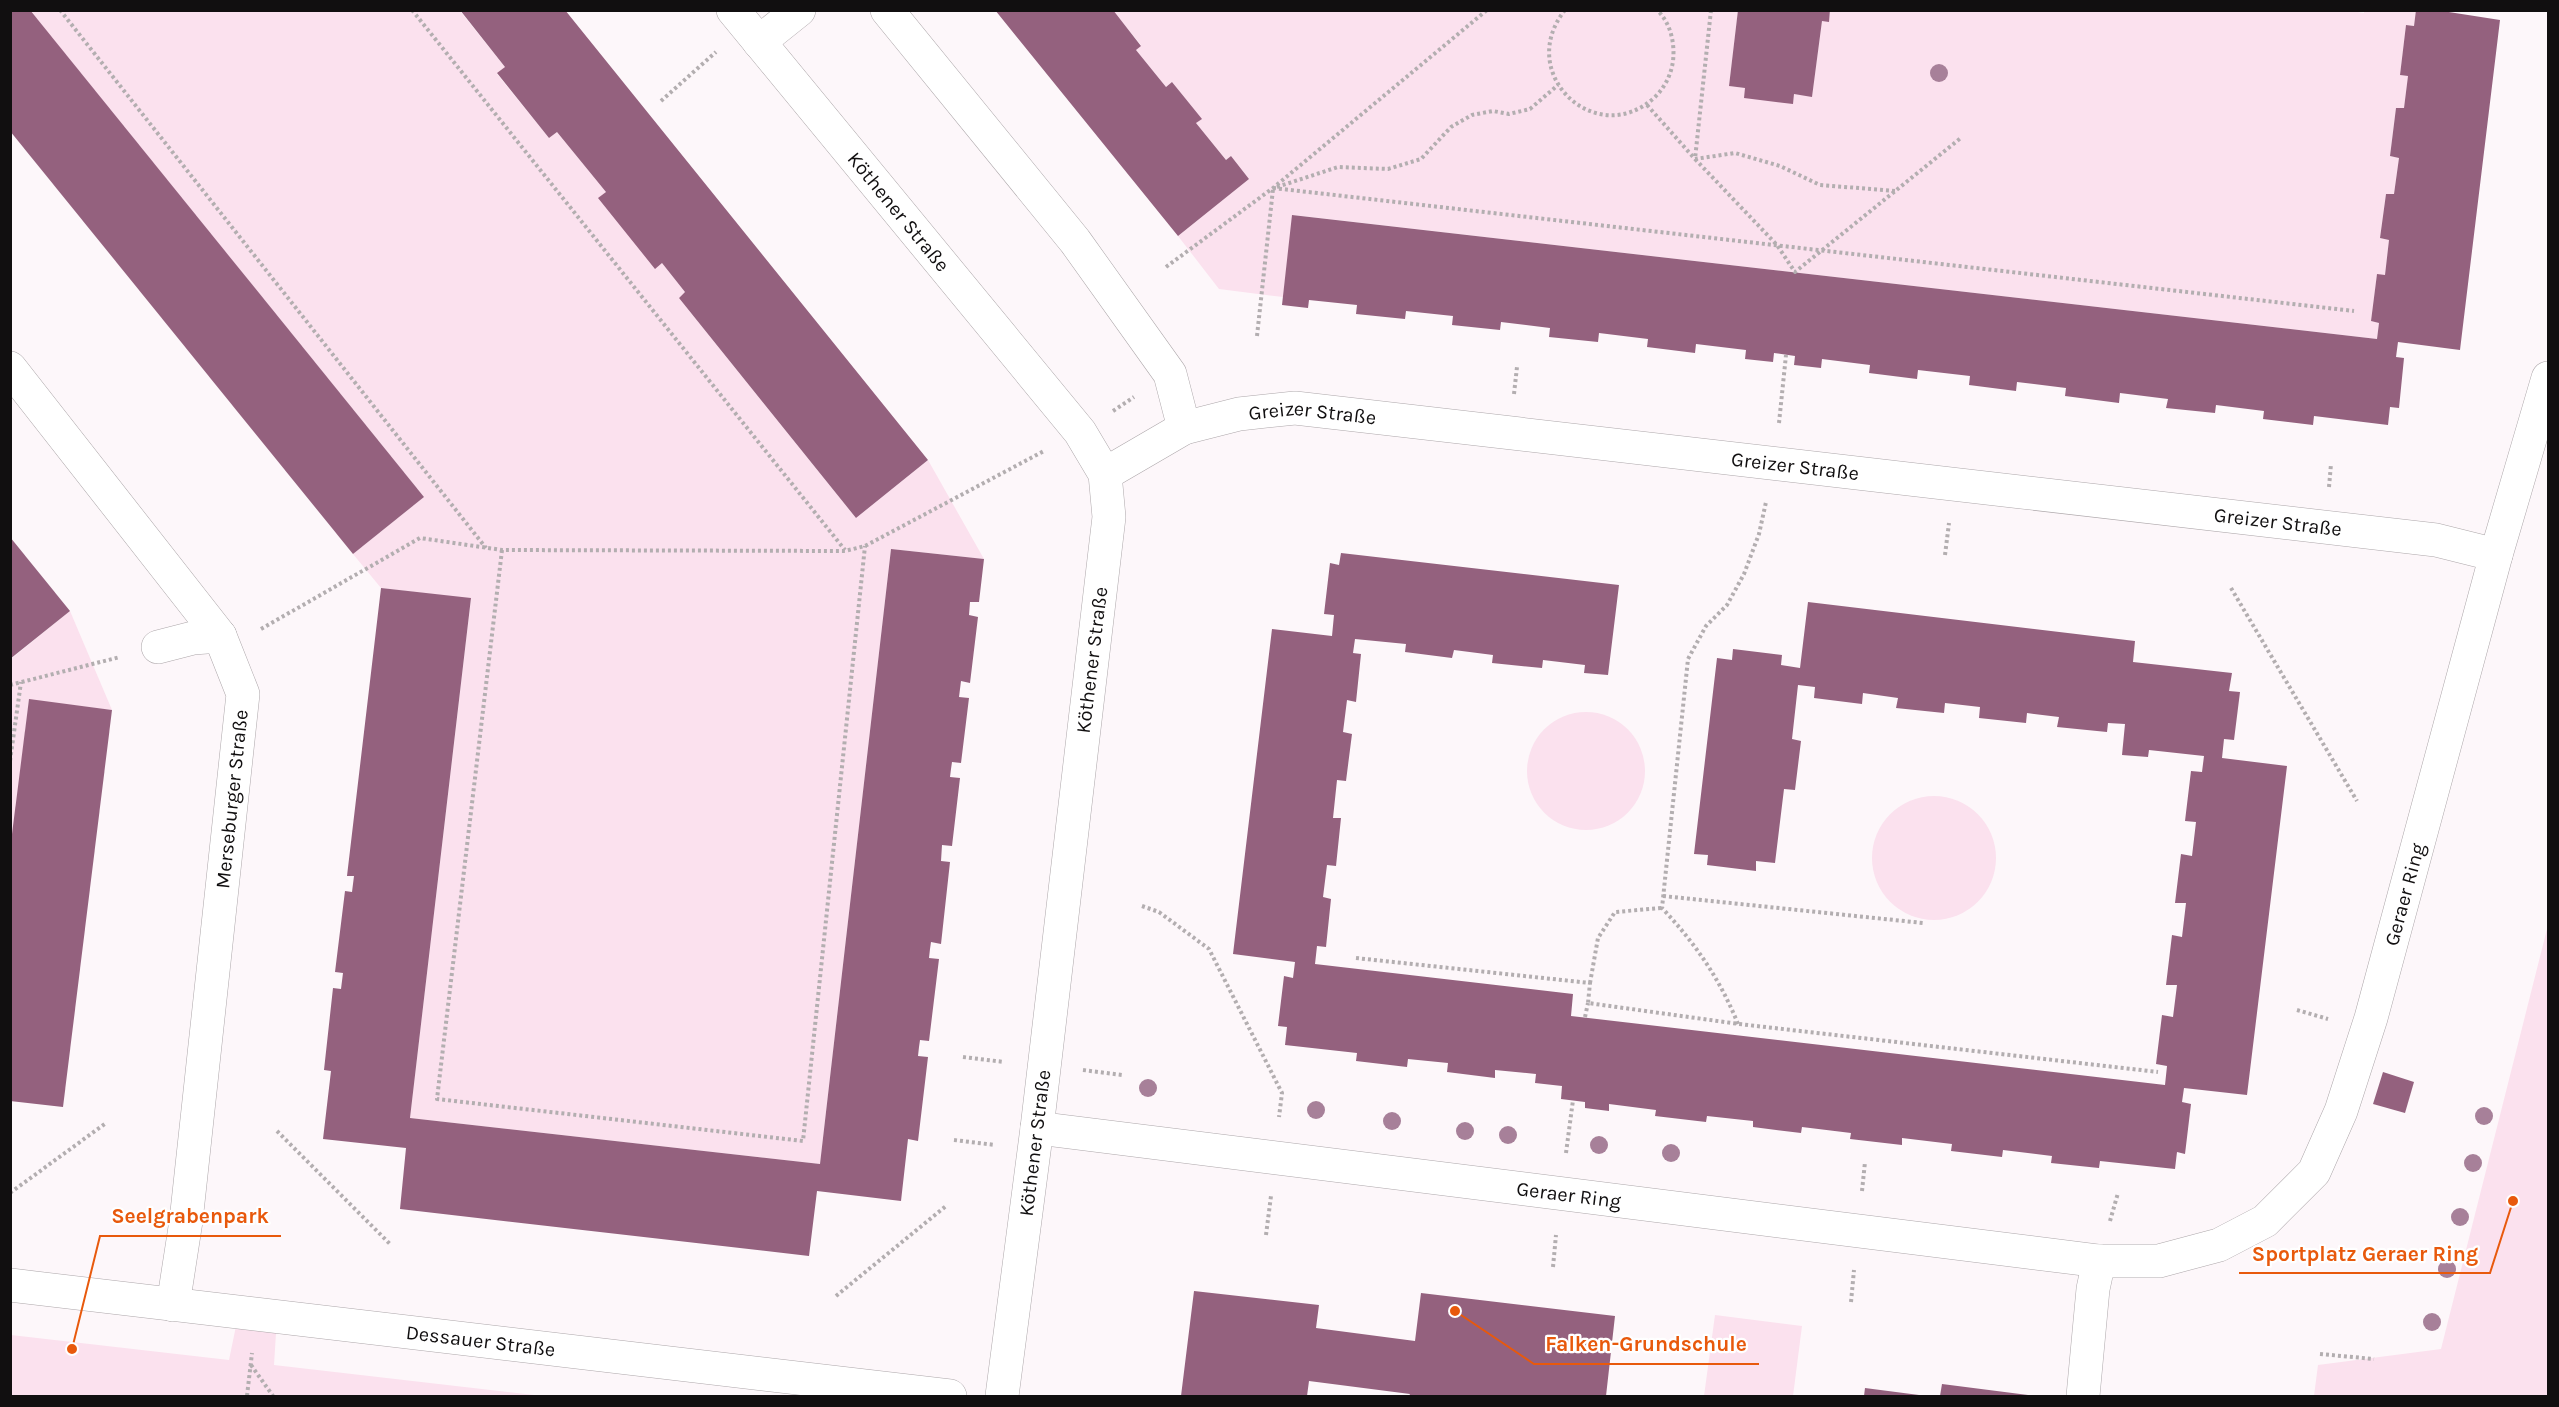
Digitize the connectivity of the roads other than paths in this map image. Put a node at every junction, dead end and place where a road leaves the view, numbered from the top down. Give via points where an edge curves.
1 (799, 10) edge
2 (887, 10) edge
3 (746, 26) edge
4 (10, 368) edge
5 (2548, 378) edge
6 (1184, 428) junction
7 (1105, 474) junction
8 (2496, 555) junction
9 (220, 636) junction
10 (158, 647) road end
11 (1037, 1128) junction
12 (2099, 1261) junction
13 (10, 1286) edge
14 (173, 1305) junction
15 (950, 1396) edge
16 (1002, 1396) edge
17 (2083, 1396) edge

1 - 3 street
2 - 6 street via 1075,241 1170,374
3 - 7 street, Köthener Straße via 1080,432
4 - 9 street, Merseburger Straße
5 - 8 street, Geraer Ring
6 - 7 street, Greizer Straße
6 - 8 street, Greizer Straße via 1239,414 1295,408 2436,540
7 - 11 street, Köthener Straße via 1109,517
8 - 12 street, Geraer Ring via 2371,1018 2341,1111 2314,1172 2265,1221 2219,1245 2158,1261
9 - 10 street
9 - 14 street, Merseburger Straße via 243,694 186,1221
11 - 12 street, Geraer Ring
11 - 16 street, Köthener Straße
12 - 17 street
13 - 14 street, Dessauer Straße
14 - 15 street, Dessauer Straße

